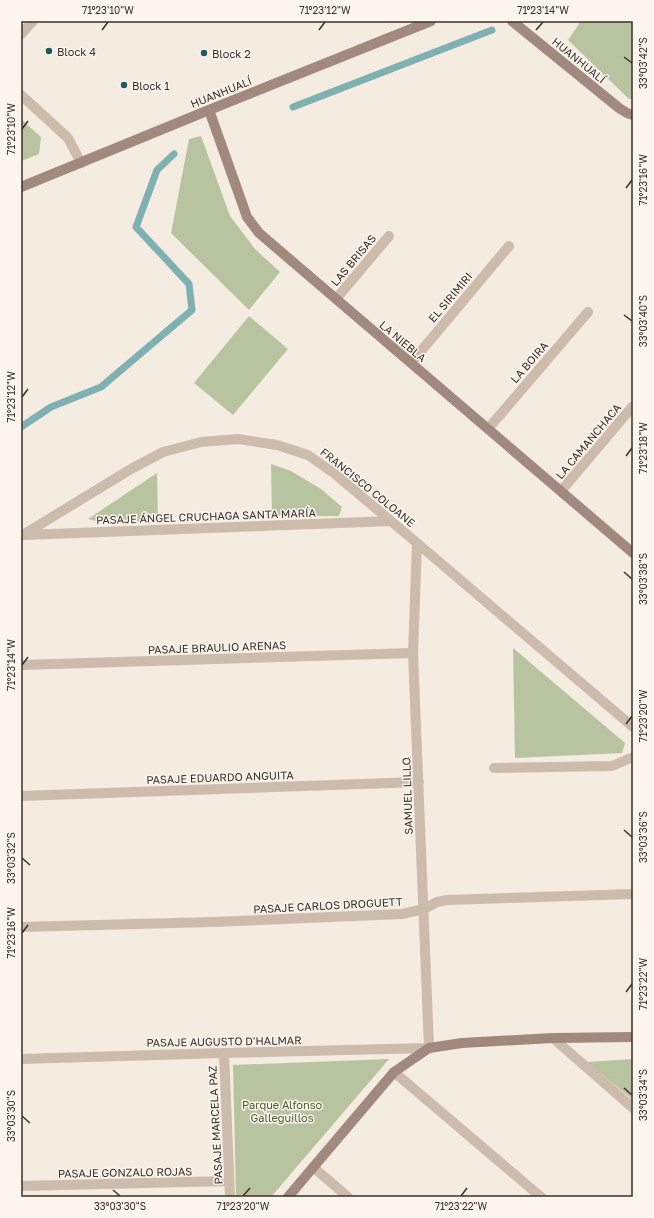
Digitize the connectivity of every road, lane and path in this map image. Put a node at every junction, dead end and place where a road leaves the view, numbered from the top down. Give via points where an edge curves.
1 (33, 21) edge
2 (431, 21) edge
3 (512, 21) edge
4 (21, 34) edge
5 (21, 95) edge
6 (209, 110) junction
7 (633, 115) edge
8 (81, 163) junction
9 (21, 188) edge
10 (389, 236) dead end
11 (508, 246) dead end
12 (336, 299) junction
13 (588, 312) dead end
14 (411, 363) junction
15 (633, 406) edge
16 (488, 429) junction
17 (561, 491) junction
18 (391, 521) junction
19 (22, 536) edge
20 (417, 543) junction
21 (633, 553) edge
22 (413, 653) junction
23 (21, 665) edge
24 (633, 727) edge
25 (633, 757) edge
26 (494, 768) dead end
27 (419, 782) junction
28 (21, 796) edge
29 (633, 894) edge
30 (424, 909) junction
31 (21, 927) edge
32 (633, 1037) edge
33 (552, 1038) junction
34 (429, 1048) junction
35 (224, 1053) junction
36 (21, 1059) edge
37 (394, 1072) junction
38 (633, 1108) edge
39 (313, 1167) junction
40 (229, 1182) junction
41 (21, 1186) edge
42 (230, 1197) edge
43 (288, 1197) edge
44 (348, 1197) edge
45 (541, 1197) edge

1 - 4 street
2 - 6 street, HUANHUALÍ
3 - 7 street, HUANHUALÍ via 619,108
5 - 8 street via 68,138
6 - 8 street, HUANHUALÍ
6 - 12 street, LA NIEBLA via 247,216 259,233
8 - 9 street, HUANHUALÍ
10 - 12 street, LAS BRISAS
11 - 14 street, EL SIRIMIRI
12 - 14 street, LA NIEBLA
13 - 16 street, LA BOIRA
14 - 16 street, LA NIEBLA
15 - 17 street, LA CAMANCHACA
16 - 17 street, LA NIEBLA
17 - 21 street, LA NIEBLA
18 - 19 street, PASAJE ÁNGEL CRUCHAGA SANTA MARÍA
18 - 19 street, FRANCISCO COLOANE via 308,455 277,445 238,439 201,442 163,452
18 - 20 street, FRANCISCO COLOANE
20 - 22 street, SAMUEL LILLO
20 - 24 street, FRANCISCO COLOANE
22 - 23 street, PASAJE BRAULIO ARENAS
22 - 27 street, SAMUEL LILLO
25 - 26 street via 612,766
27 - 28 street, PASAJE EDUARDO ANGUITA
27 - 30 street, SAMUEL LILLO
29 - 30 street, PASAJE CARLOS DROGUETT via 447,900 436,902
30 - 31 street, PASAJE CARLOS DROGUETT via 402,914
30 - 34 street, SAMUEL LILLO
32 - 33 street
33 - 34 street via 462,1043
33 - 38 street
34 - 35 street, PASAJE AUGUSTO D'HALMAR
34 - 37 street
35 - 36 street, PASAJE AUGUSTO D'HALMAR
35 - 40 street, PASAJE MARCELA PAZ
37 - 39 street
37 - 45 street
39 - 43 street
39 - 44 street
40 - 41 street, PASAJE GONZALO ROJAS
40 - 42 street, PASAJE MARCELA PAZ

